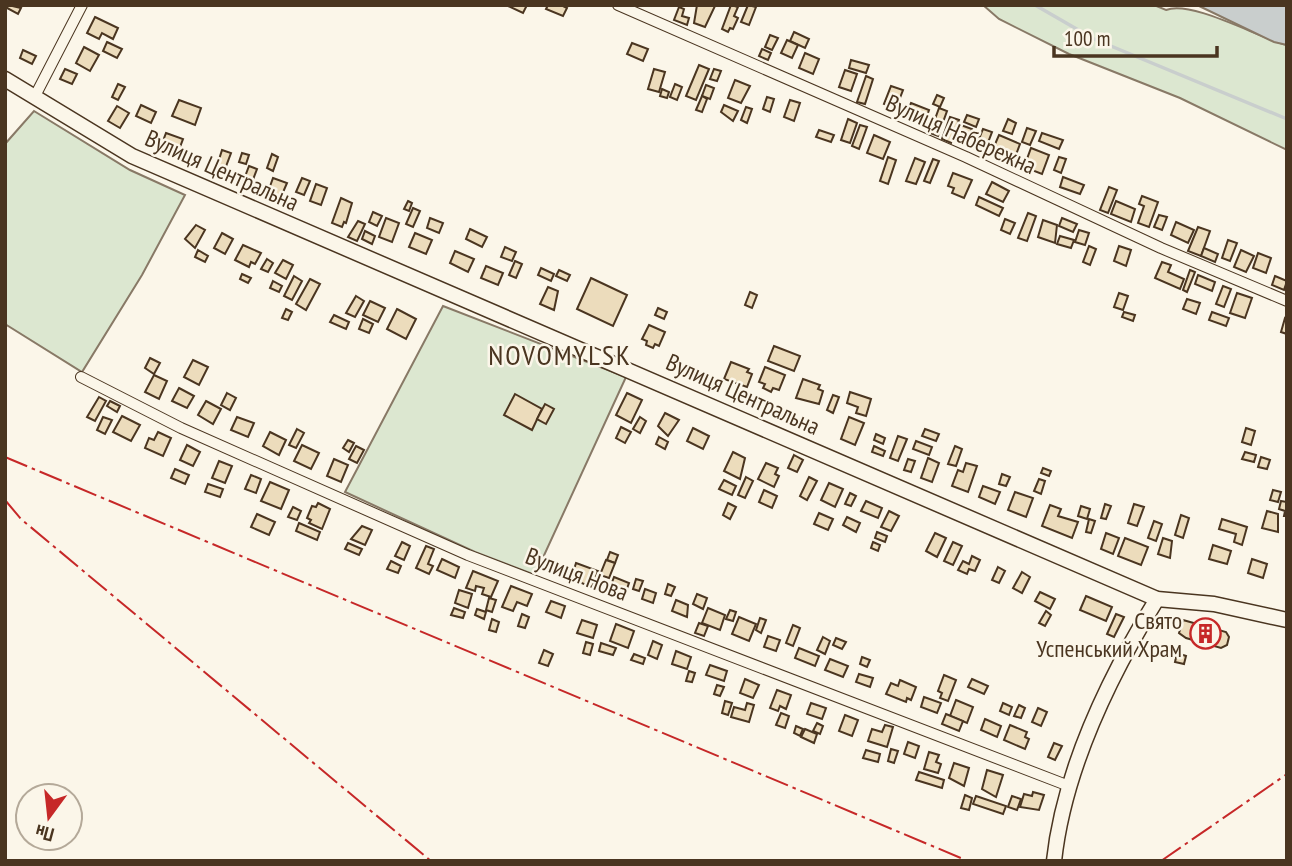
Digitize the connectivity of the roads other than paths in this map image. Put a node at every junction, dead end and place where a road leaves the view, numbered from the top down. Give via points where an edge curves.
1 (82, 5) edge
2 (618, 5) edge
3 (5, 79) edge
4 (34, 98) junction
5 (1287, 300) edge
6 (81, 377) dead end
7 (1157, 599) junction
8 (1287, 620) edge
9 (1069, 786) junction
10 (1054, 861) edge

1 - 4 street
2 - 5 street, Вулиця Набережна
3 - 4 street, Вулиця Центральна
4 - 7 street, Вулиця Центральна via 164,171
6 - 9 street, Вулиця Нова via 181,428 468,555
7 - 8 street, Вулиця Центральна via 1214,604
7 - 9 street via 1130,644
9 - 10 street

